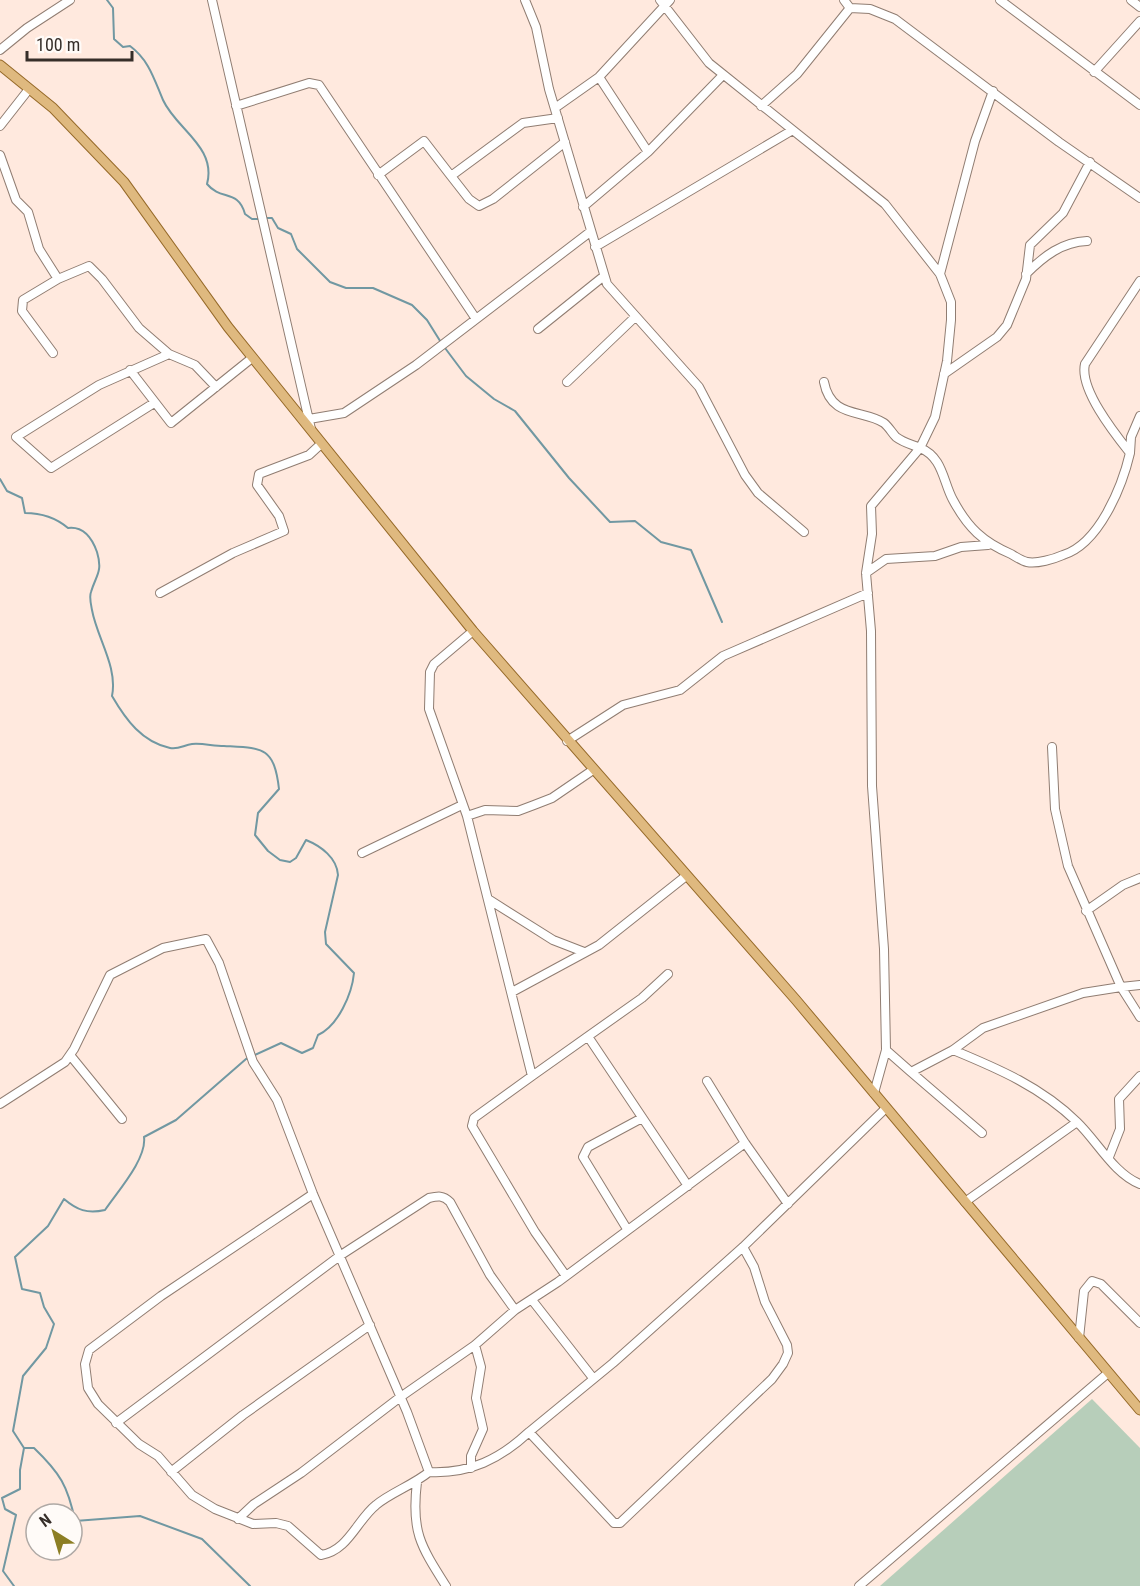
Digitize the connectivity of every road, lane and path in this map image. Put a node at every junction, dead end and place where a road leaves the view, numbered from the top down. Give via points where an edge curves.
1 (70, 0) edge
2 (212, 0) edge
3 (525, 0) edge
4 (844, 0) edge
5 (1000, 0) edge
6 (1131, 0) edge
7 (665, 2) edge
8 (1140, 7) edge
9 (850, 8) junction
10 (1140, 21) edge
11 (0, 50) edge
12 (0, 65) edge
13 (1094, 72) junction
14 (723, 75) junction
15 (599, 77) junction
16 (29, 89) junction
17 (993, 91) junction
18 (1140, 105) edge
19 (236, 106) junction
20 (761, 106) junction
21 (555, 108) junction
22 (558, 118) junction
23 (0, 126) edge
24 (791, 131) junction
25 (565, 142) junction
26 (648, 152) junction
27 (0, 155) edge
28 (1090, 162) junction
29 (378, 175) junction
30 (451, 176) junction
31 (1140, 198) edge
32 (583, 207) junction
33 (590, 232) junction
34 (1087, 241) dead end
35 (595, 247) junction
36 (940, 274) junction
37 (1026, 274) junction
38 (604, 276) junction
39 (58, 279) junction
40 (1140, 281) edge
41 (634, 318) junction
42 (476, 319) junction
43 (538, 329) dead end
44 (53, 353) dead end
45 (169, 354) junction
46 (252, 358) junction
47 (130, 370) junction
48 (944, 374) junction
49 (567, 382) dead end
50 (824, 382) dead end
51 (216, 387) junction
52 (154, 403) junction
53 (1140, 416) edge
54 (309, 419) junction
55 (312, 433) junction
56 (321, 444) junction
57 (920, 448) junction
58 (1130, 453) junction
59 (804, 532) dead end
60 (988, 545) junction
61 (866, 573) junction
62 (160, 593) dead end
63 (868, 593) junction
64 (473, 631) junction
65 (567, 741) junction
66 (1052, 747) dead end
67 (593, 770) junction
68 (462, 805) junction
69 (467, 816) junction
70 (362, 853) dead end
71 (686, 876) junction
72 (1140, 878) edge
73 (488, 899) junction
74 (1086, 910) junction
75 (584, 952) junction
76 (668, 974) dead end
77 (1140, 985) edge
78 (1121, 987) junction
79 (512, 992) junction
80 (1140, 1017) edge
81 (589, 1038) junction
82 (886, 1050) junction
83 (953, 1050) junction
84 (70, 1055) junction
85 (911, 1072) junction
86 (532, 1076) junction
87 (1140, 1076) edge
88 (707, 1081) dead end
89 (874, 1093) junction
90 (0, 1104) edge
91 (886, 1108) junction
92 (642, 1118) junction
93 (122, 1119) dead end
94 (1077, 1122) junction
95 (982, 1133) dead end
96 (745, 1143) junction
97 (1109, 1157) junction
98 (1140, 1184) edge
99 (688, 1186) junction
100 (313, 1194) junction
101 (965, 1202) junction
102 (788, 1204) junction
103 (627, 1229) junction
104 (743, 1247) junction
105 (341, 1255) junction
106 (566, 1276) junction
107 (532, 1300) junction
108 (515, 1310) junction
109 (1140, 1323) edge
110 (370, 1325) junction
111 (1079, 1338) junction
112 (475, 1345) junction
113 (1108, 1373) junction
114 (593, 1378) junction
115 (399, 1398) junction
116 (1140, 1410) edge
117 (116, 1423) junction
118 (529, 1432) junction
119 (471, 1468) junction
120 (171, 1472) junction
121 (429, 1473) junction
122 (417, 1482) junction
123 (238, 1519) junction
124 (446, 1586) edge
125 (859, 1586) edge

1 - 11 street
2 - 19 street
3 - 21 street via 536,27
4 - 9 street
5 - 13 street
6 - 8 street
7 - 14 street via 708,63
7 - 15 street
9 - 17 street via 870,9 895,19
9 - 20 street via 797,74
10 - 13 street
12 - 16 main road
13 - 18 street
14 - 20 street
14 - 26 street
15 - 21 street
15 - 26 street
16 - 23 street
16 - 46 main road via 53,108 124,182
17 - 28 street
17 - 36 street via 975,141
19 - 29 street via 315,82
19 - 54 street
20 - 24 street
21 - 22 street
22 - 25 street
22 - 30 street via 522,123
24 - 35 street
24 - 36 street via 885,204
25 - 30 street via 479,206
25 - 32 street
26 - 32 street
27 - 39 street via 16,200 28,212 39,249
28 - 31 street
28 - 37 street via 1063,213 1030,245
29 - 30 street via 424,141
29 - 42 street
32 - 33 street
33 - 35 street
33 - 42 street
34 - 37 street via 1073,242 1054,251
35 - 38 street
36 - 48 street via 951,302
37 - 48 street via 1007,325 997,337
38 - 41 street
38 - 43 street
39 - 44 street via 21,305
39 - 45 street via 92,267 139,328
40 - 58 street via 1083,372 1093,398
41 - 49 street
41 - 59 street via 699,387 758,493
42 - 54 street via 344,413
45 - 47 street
45 - 51 street via 195,365
46 - 51 street
46 - 55 main road
47 - 52 street
47 - 52 street via 16,437 51,468
48 - 57 street via 935,417
50 - 57 street via 833,398 850,414 878,420 908,445
51 - 52 street via 171,423
53 - 58 street via 1131,437
54 - 55 street
55 - 56 main road
56 - 62 street via 309,455 259,474 257,485 279,516 284,531 233,553
56 - 64 main road
57 - 60 street via 934,457 952,500
57 - 61 street via 871,506 872,534
58 - 60 street via 1104,520 1072,552 1028,562
60 - 61 street via 961,547 935,556 886,559
61 - 63 street
63 - 65 street via 723,656 680,690 623,705
63 - 82 street via 872,786 884,949
64 - 65 main road
64 - 68 street via 434,664 430,672 429,709
65 - 67 main road
66 - 74 street via 1059,831
67 - 69 street via 534,806 518,811 485,810
67 - 71 main road
68 - 69 street
68 - 70 street
69 - 73 street
71 - 75 street via 599,945
71 - 89 main road
72 - 74 street
73 - 75 street via 553,940
73 - 79 street
74 - 78 street
75 - 79 street
76 - 81 street via 642,999
77 - 78 street
78 - 80 street
78 - 83 street via 1083,993 982,1028
79 - 86 street
81 - 86 street
81 - 92 street
82 - 85 street
82 - 89 street
83 - 85 street
83 - 94 street via 1013,1075
84 - 90 street via 47,1075
84 - 93 street
84 - 100 street via 110,975 163,948 205,937 219,963 253,1062 277,1100
85 - 95 street
86 - 106 street via 474,1118 472,1126
87 - 97 street via 1119,1099 1120,1129
88 - 96 street
89 - 91 main road
91 - 101 main road
91 - 102 street
92 - 99 street
92 - 103 street via 588,1147 583,1157
94 - 97 street
94 - 101 street
96 - 99 street
96 - 102 street
97 - 98 street via 1126,1176
99 - 103 street
100 - 105 street
100 - 117 street via 89,1350 85,1364 88,1388
101 - 111 main road
102 - 104 street
103 - 106 street
104 - 114 street
104 - 118 street via 788,1353 772,1379 620,1523 608,1519
105 - 108 street via 429,1198 445,1197
105 - 110 street
105 - 117 street
106 - 107 street
107 - 108 street
107 - 114 street
108 - 112 street
109 - 111 street via 1101,1284 1092,1281 1084,1291
110 - 115 street
110 - 120 street via 243,1415
111 - 113 main road
112 - 115 street
112 - 119 street via 481,1367 476,1398 483,1429 471,1456
113 - 116 main road
113 - 125 street
114 - 118 street
115 - 121 street
115 - 123 street
117 - 120 street via 158,1456
118 - 119 street via 499,1457
119 - 121 street
120 - 123 street via 192,1495
121 - 122 street
122 - 123 street via 376,1505 348,1539 327,1554 313,1551 282,1523 253,1524
122 - 124 street via 416,1531

